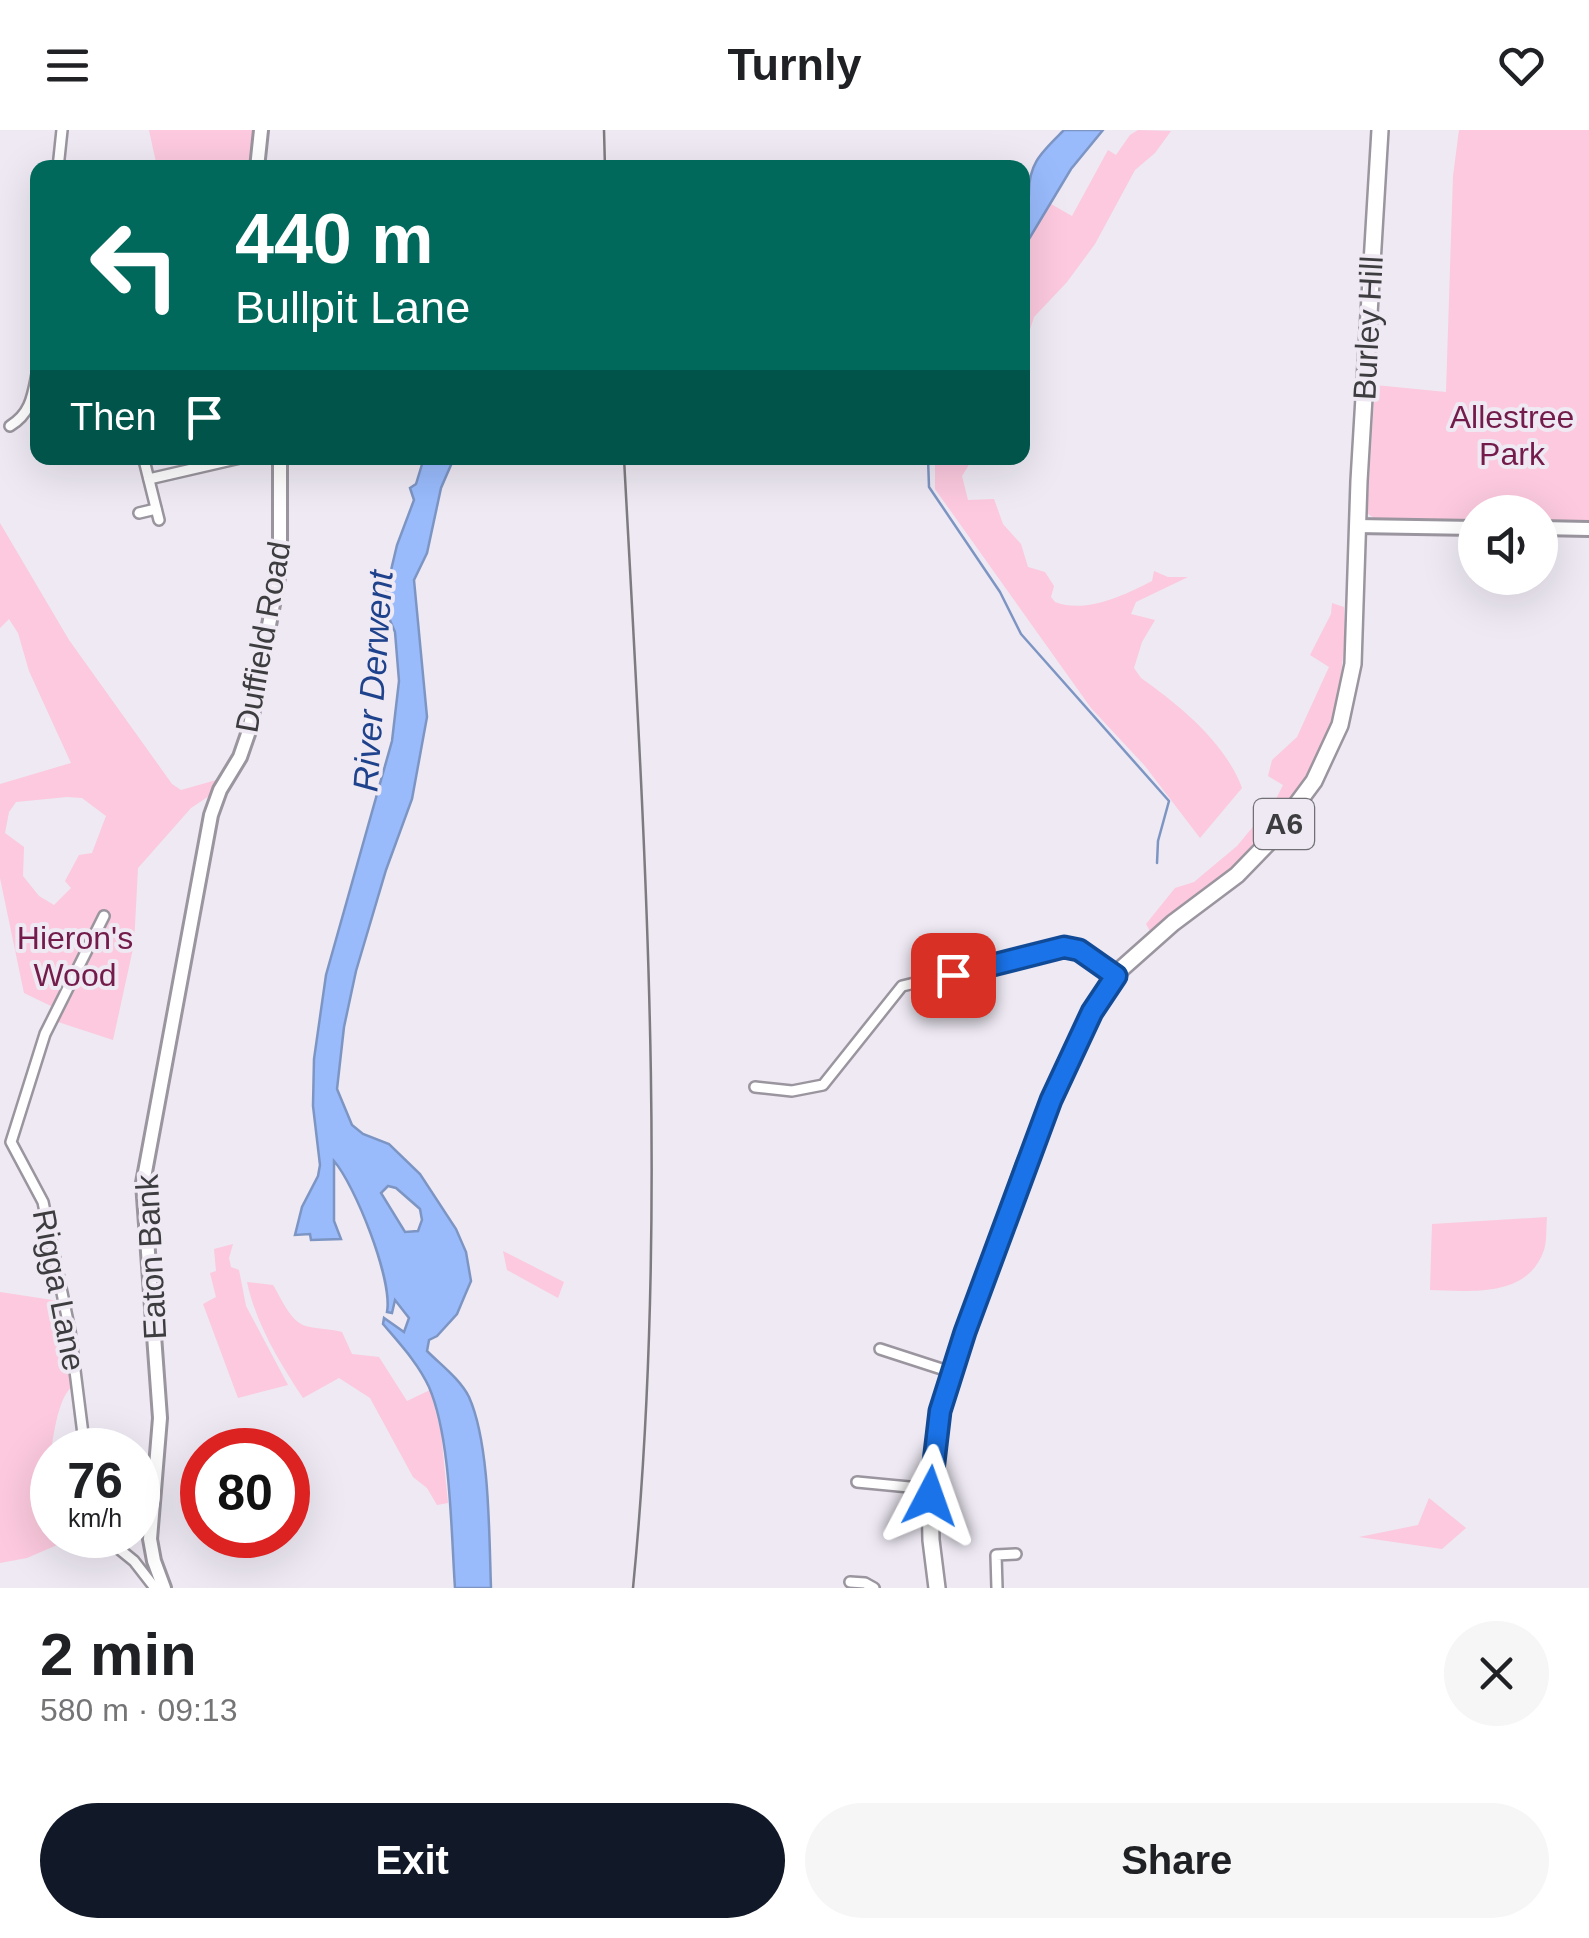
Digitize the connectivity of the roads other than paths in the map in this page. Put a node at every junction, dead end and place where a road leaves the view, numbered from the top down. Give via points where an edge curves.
1 (62, 130) edge
2 (261, 130) edge
3 (1380, 130) edge
4 (59, 160) edge
5 (258, 160) edge
6 (30, 407) edge
7 (10, 426) dead end
8 (145, 465) edge
9 (210, 465) edge
10 (280, 465) edge
11 (149, 479) junction
12 (139, 513) dead end
13 (1357, 526) junction
14 (1458, 528) edge
15 (1558, 528) edge
16 (1589, 529) edge
17 (200, 867) joint
18 (104, 916) dead end
19 (1116, 976) junction
20 (755, 1086) dead end
21 (880, 1349) dead end
22 (951, 1372) junction
23 (83, 1428) edge
24 (857, 1482) dead end
25 (930, 1489) junction
26 (1016, 1554) dead end
27 (130, 1558) edge
28 (850, 1582) dead end
29 (155, 1588) edge
30 (164, 1588) edge
31 (874, 1588) edge
32 (937, 1588) edge
33 (997, 1588) edge

1 - 4 street
2 - 5 street
3 - 13 highway, Burley Hill / A6
6 - 7 street
8 - 11 street
9 - 11 street
10 - 17 street, Duffield Road via 280,567 249,731 215,802
11 - 12 street via 157,515
13 - 14 street
13 - 19 highway, A6 via 1351,679 1322,767 1248,866
15 - 16 street
17 - 30 street, Eaton Bank via 142,1183 160,1418 150,1531
18 - 23 street, Rigga Lane via 44,1034 11,1142 43,1202
19 - 20 street via 1064,947 902,986 823,1085 792,1091
19 - 22 highway, A6 via 1051,1100
21 - 22 street
22 - 25 highway, A6
24 - 25 street
25 - 32 highway, A6
26 - 33 street via 996,1555
27 - 29 street
28 - 31 street

